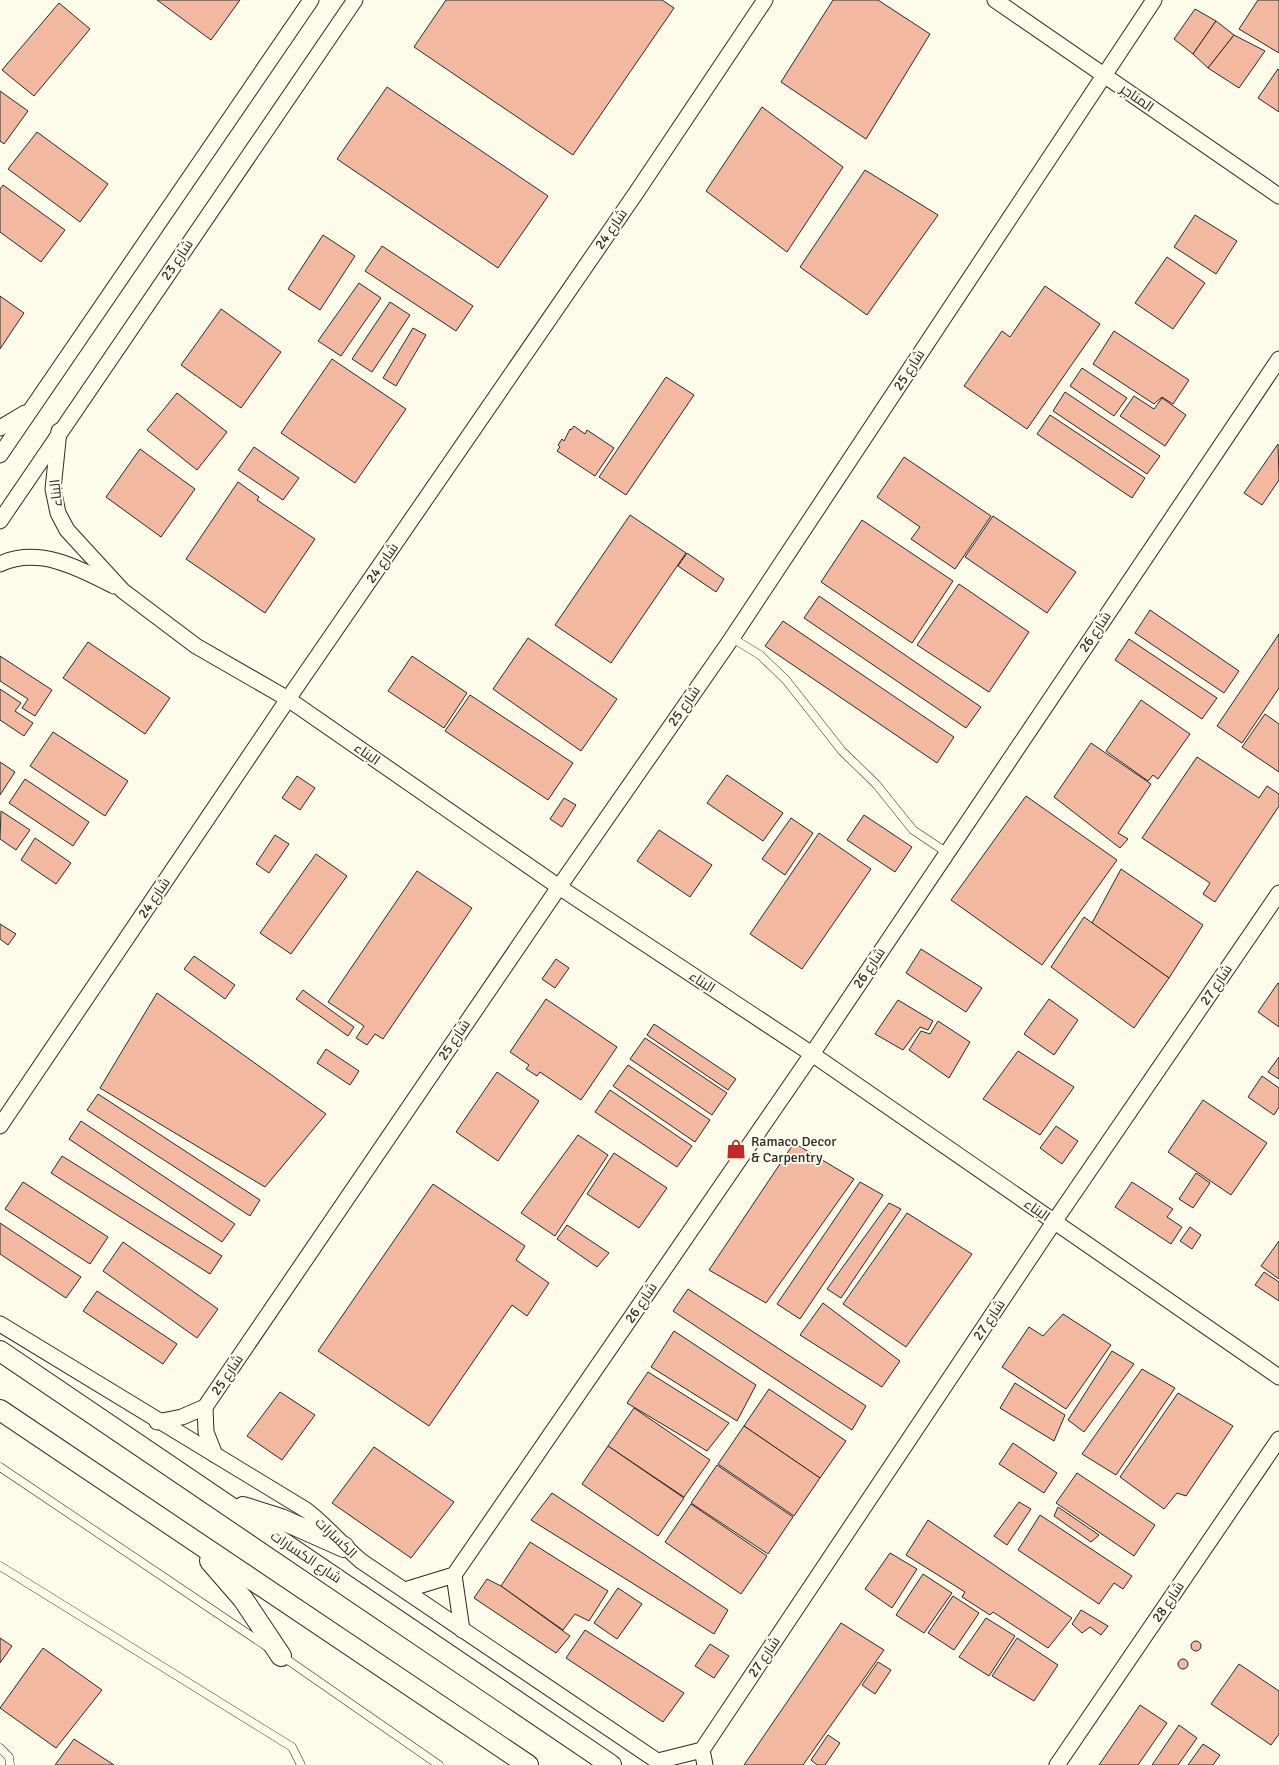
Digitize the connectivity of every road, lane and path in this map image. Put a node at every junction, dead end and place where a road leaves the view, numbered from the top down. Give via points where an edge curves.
1 (311, 0) edge
2 (355, 0) edge
3 (765, 0) edge
4 (994, 0) edge
5 (1154, 0) edge
6 (1104, 75) junction
7 (1279, 196) edge
8 (1279, 359) edge
9 (30, 410) junction
10 (0, 428) edge
11 (59, 431) junction
12 (0, 455) edge
13 (0, 521) edge
14 (0, 564) edge
15 (123, 590) junction
16 (732, 638) junction
17 (288, 699) junction
18 (946, 852) junction
19 (559, 887) junction
20 (1279, 893) edge
21 (812, 1054) junction
22 (0, 1126) edge
23 (1054, 1222) junction
24 (0, 1324) edge
25 (0, 1351) edge
26 (1279, 1377) edge
27 (205, 1407) junction
28 (0, 1410) edge
29 (157, 1422) junction
30 (1279, 1439) edge
31 (215, 1455) junction
32 (0, 1467) edge
33 (223, 1501) junction
34 (191, 1539) junction
35 (344, 1547) junction
36 (0, 1566) edge
37 (454, 1575) junction
38 (405, 1590) junction
39 (462, 1630) junction
40 (281, 1656) junction
41 (0, 1748) edge
42 (703, 1758) edge
43 (660, 1763) edge
44 (10, 1765) edge
45 (301, 1765) edge
46 (440, 1765) edge
47 (528, 1765) edge
48 (611, 1765) edge
49 (1057, 1765) edge

1 - 9 street
2 - 11 street, شارع 23
3 - 17 street, شارع 24
4 - 6 street, المناجر
5 - 6 street, شارع 25
6 - 7 street, المناجر
6 - 16 street, شارع 25
8 - 18 street, شارع 26
9 - 10 street
9 - 12 street
11 - 13 street, شارع 23
11 - 15 street, البناء via 53,489 58,513 67,530
14 - 15 street, البناء via 32,555 75,566
15 - 17 street, البناء via 196,646
16 - 18 lane via 760,655 786,680 842,751 876,784 913,830
16 - 19 street, شارع 25
17 - 19 street, البناء
17 - 22 street, شارع 24
18 - 21 street, شارع 26
19 - 21 street, البناء
19 - 27 street, شارع 25
20 - 23 street, شارع 27
21 - 23 street, البناء
21 - 37 street, شارع 26
23 - 26 street, البناء
23 - 42 street, شارع 27
24 - 29 street, الكسارات
25 - 33 street, شارع الكسارات
27 - 29 street, شارع 25 via 182,1417
27 - 31 street, شارع 25 via 206,1432
28 - 34 street
29 - 31 street, الكسارات
30 - 49 street, شارع 28
31 - 35 street, الكسارات via 306,1510 325,1524
32 - 40 lane
33 - 35 street via 281,1519
33 - 48 street, شارع الكسارات
34 - 40 street via 243,1599
34 - 47 street
35 - 38 street, الكسارات
36 - 45 lane via 292,1747
37 - 38 street
37 - 39 street
38 - 39 street, الكسارات
39 - 43 street, الكسارات
40 - 46 lane
41 - 44 lane via 9,1757
42 - 43 street, شارع 27

